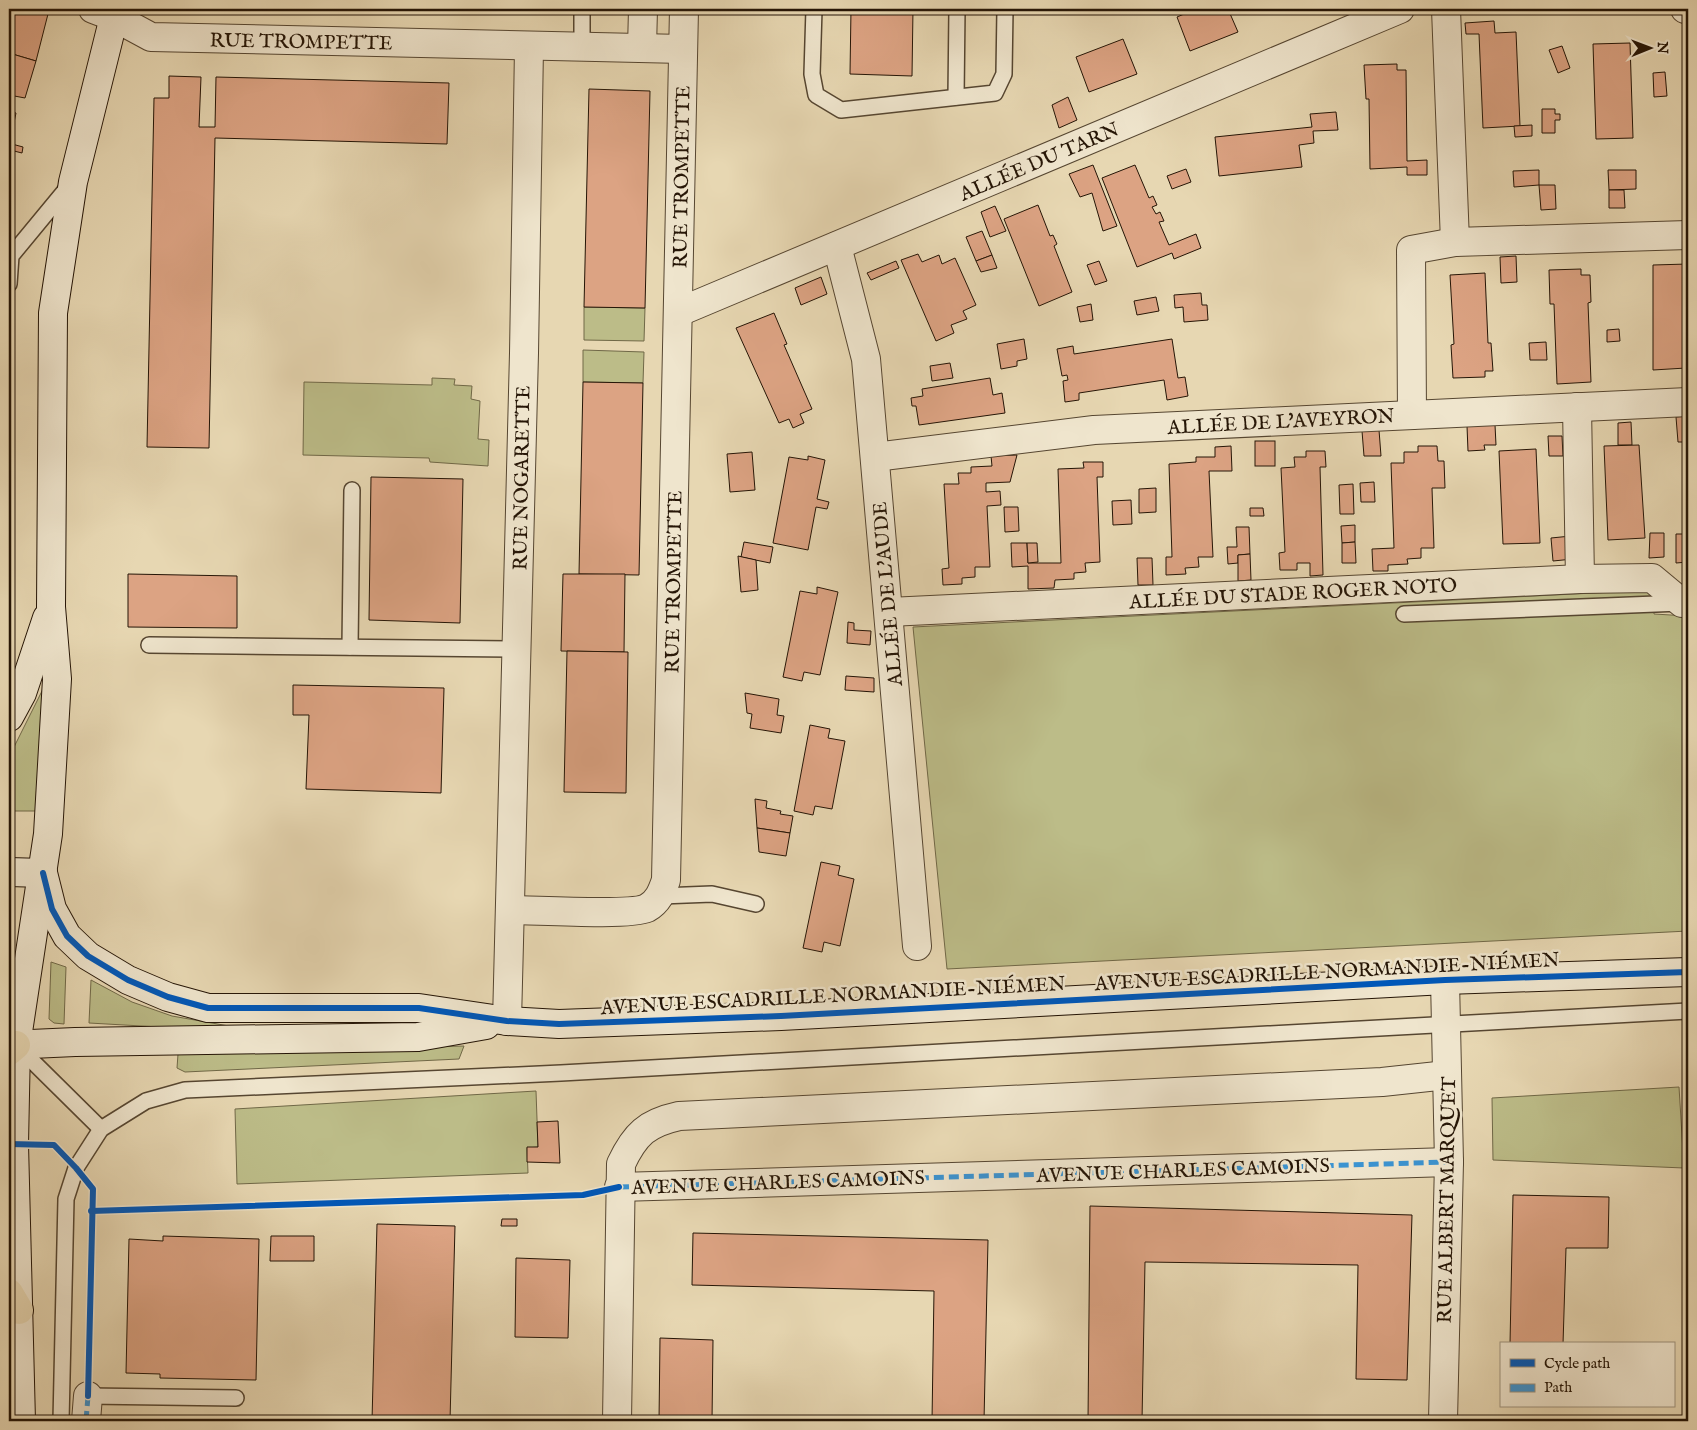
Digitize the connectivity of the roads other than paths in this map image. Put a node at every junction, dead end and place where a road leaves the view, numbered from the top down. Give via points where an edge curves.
1 (582, 9) edge
2 (643, 9) edge
3 (684, 9) edge
4 (814, 9) edge
5 (957, 9) edge
6 (1005, 9) edge
7 (1400, 9) edge
8 (1446, 9) edge
9 (108, 11) edge
10 (529, 47) junction
11 (582, 48) junction
12 (642, 48) junction
13 (683, 49) junction
14 (956, 97) junction
15 (72, 182) junction
16 (1688, 235) edge
17 (1455, 242) junction
18 (837, 246) junction
19 (9, 284) edge
20 (679, 312) junction
21 (1688, 402) edge
22 (1577, 407) junction
23 (1412, 415) junction
24 (875, 457) junction
25 (352, 490) dead end
26 (1580, 580) junction
27 (1685, 603) edge
28 (51, 607) junction
29 (889, 612) junction
30 (1404, 614) dead end
31 (149, 645) dead end
32 (350, 647) junction
33 (516, 649) junction
34 (9, 717) edge
35 (9, 872) edge
36 (43, 873) junction
37 (663, 888) junction
38 (756, 904) dead end
39 (511, 910) junction
40 (917, 946) dead end
41 (1688, 972) edge
42 (1445, 980) junction
43 (1688, 1011) edge
44 (507, 1021) junction
45 (1446, 1023) junction
46 (11, 1045) edge
47 (1447, 1075) junction
48 (101, 1129) junction
49 (1449, 1162) junction
50 (619, 1187) junction
51 (14, 1301) edge
52 (236, 1398) dead end
53 (87, 1408) edge
54 (21, 1421) edge
55 (61, 1421) edge
56 (617, 1421) edge
57 (1443, 1421) edge

1 - 11 lane
2 - 12 street
3 - 13 street
4 - 14 lane via 812,74 816,95 841,110
5 - 14 lane
6 - 14 lane via 1004,74 994,93
7 - 18 street, ALLÉE DU TARN
8 - 17 street
9 - 10 street, RUE TROMPETTE via 151,37
9 - 15 street
10 - 11 street, RUE TROMPETTE
10 - 33 street, RUE NOGARETTE
11 - 12 street, RUE TROMPETTE
12 - 13 street, RUE TROMPETTE
13 - 20 street, RUE TROMPETTE
15 - 19 lane via 11,256
15 - 28 street via 53,313
16 - 17 street
17 - 23 street via 1411,250
18 - 20 street, ALLÉE DU TARN
18 - 24 street, ALLÉE DE L'AUDE via 866,359
20 - 37 street, RUE TROMPETTE
21 - 22 street, ALLÉE DE L'AVEYRON
22 - 23 street, ALLÉE DE L'AVEYRON
22 - 26 street
23 - 24 street, ALLÉE DE L'AVEYRON via 1094,430
24 - 29 street, ALLÉE DE L'AUDE
25 - 32 lane
26 - 27 street, ALLÉE DU STADE ROGER NOTO via 1652,578
26 - 29 street, ALLÉE DU STADE ROGER NOTO
27 - 30 lane
28 - 34 street via 22,693
28 - 36 street via 57,679
29 - 40 street, ALLÉE DE L'AUDE
31 - 32 lane
32 - 33 lane
33 - 39 street, RUE NOGARETTE
35 - 36 street
36 - 44 street, AVENUE ESCADRILLE NORMANDIE-NIÉMEN via 52,909 67,936 88,956 128,980 168,997 208,1008 420,1008
36 - 46 street
37 - 38 lane
37 - 39 street via 646,908 624,912
39 - 44 street, RUE NOGARETTE
41 - 42 street, AVENUE ESCADRILLE NORMANDIE-NIÉMEN
42 - 44 street, AVENUE ESCADRILLE NORMANDIE-NIÉMEN via 781,1016 559,1024
42 - 45 street, RUE ALBERT MARQUET
43 - 45 lane
44 - 46 street, AVENUE ESCADRILLE NORMANDIE-NIÉMEN via 418,1037
45 - 47 street, RUE ALBERT MARQUET
45 - 48 lane via 561,1073 185,1090 146,1101
46 - 48 lane
46 - 51 street
47 - 49 street, RUE ALBERT MARQUET
47 - 50 street, AVENUE CHARLES CAMOINS via 1382,1082 679,1116 657,1121 640,1133 621,1164
48 - 55 lane via 76,1168 66,1199
49 - 50 street, AVENUE CHARLES CAMOINS
49 - 57 street, RUE ALBERT MARQUET
50 - 56 street
51 - 54 street
52 - 53 lane

